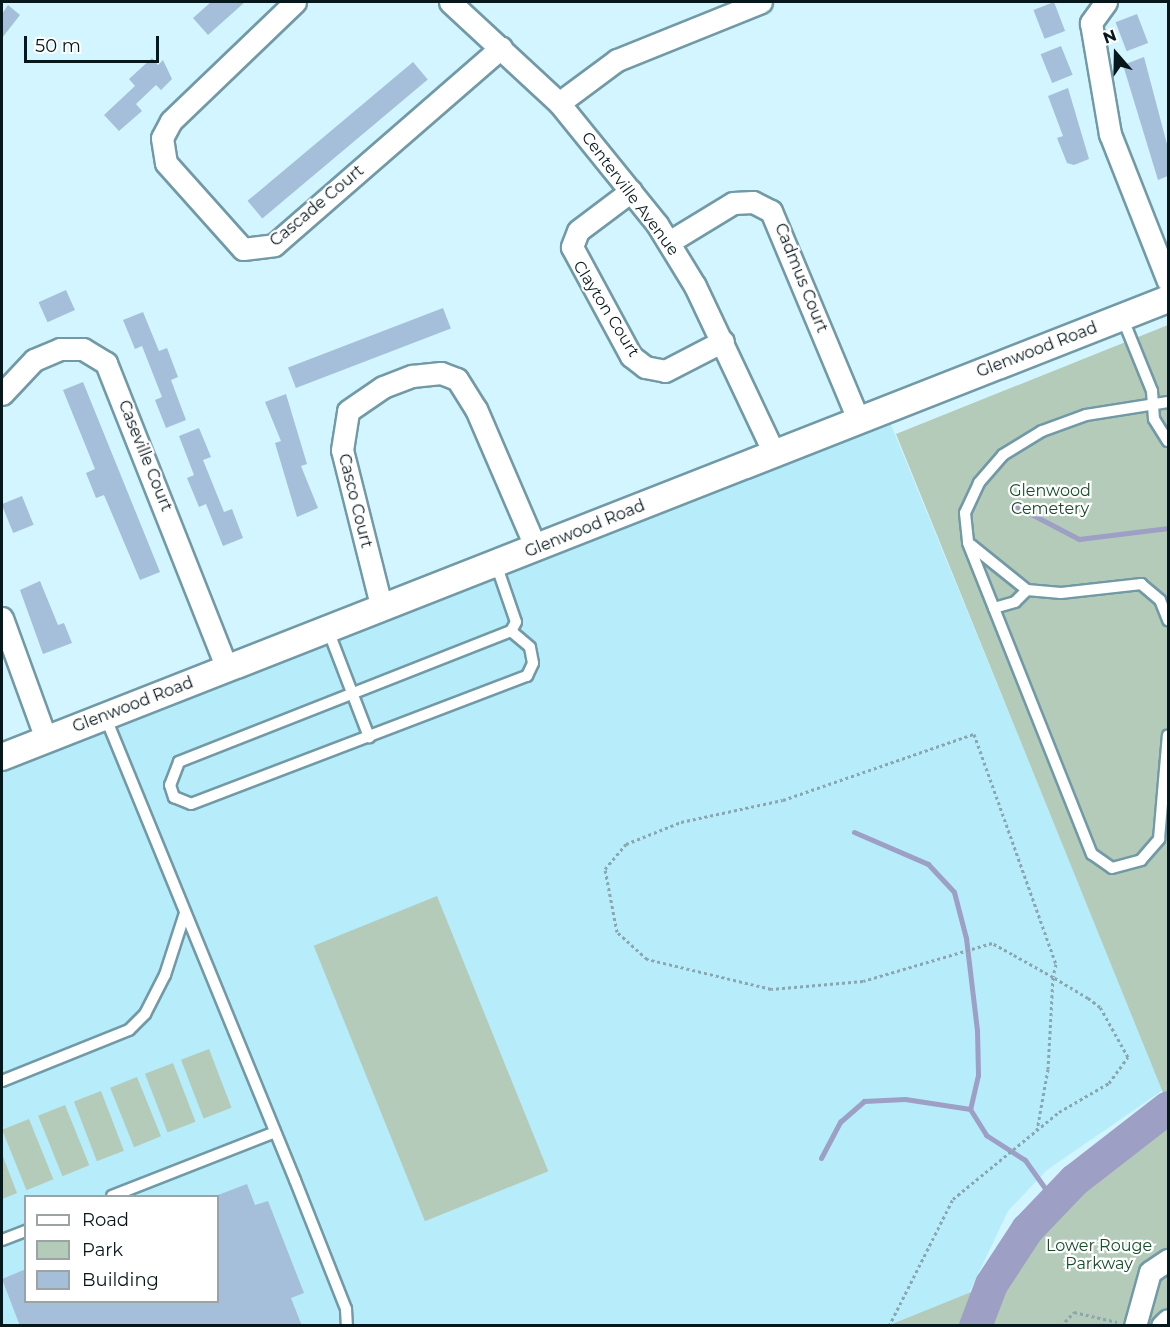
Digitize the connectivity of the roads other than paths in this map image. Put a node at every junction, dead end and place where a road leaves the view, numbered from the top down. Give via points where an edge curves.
1 (295, 2) edge
2 (450, 2) edge
3 (761, 2) edge
4 (1106, 2) edge
5 (501, 48) junction
6 (559, 103) junction
7 (631, 191) junction
8 (669, 242) junction
9 (1168, 281) edge
10 (1168, 299) edge
11 (1122, 316) junction
12 (723, 341) junction
13 (2, 394) edge
14 (1153, 401) junction
15 (1168, 402) edge
16 (859, 421) junction
17 (1168, 441) edge
18 (775, 455) junction
19 (968, 543) junction
20 (537, 548) junction
21 (496, 564) junction
22 (1028, 590) junction
23 (994, 608) junction
24 (382, 609) junction
25 (2, 618) edge
26 (1168, 620) edge
27 (328, 629) junction
28 (511, 631) junction
29 (227, 668) junction
30 (353, 694) junction
31 (105, 716) junction
32 (1168, 735) edge
33 (369, 737) junction
34 (46, 739) junction
35 (2, 757) edge
36 (185, 913) junction
37 (2, 1082) edge
38 (273, 1133) junction
39 (117, 1195) edge
40 (24, 1232) edge
41 (2, 1240) edge
42 (1168, 1260) edge
43 (1168, 1320) edge
44 (347, 1326) edge
45 (1135, 1326) edge
46 (1162, 1326) edge

1 - 5 street, Cascade Court via 171,121 162,138 166,163 243,249 274,244
2 - 5 street, Centerville Avenue
3 - 6 street via 617,60
4 - 9 street via 1091,23 1110,134
5 - 6 street, Centerville Avenue
6 - 7 street, Centerville Avenue
7 - 8 street, Centerville Avenue
7 - 12 street, Clayton Court via 578,231 572,247 631,356 645,367 665,371
8 - 12 street, Centerville Avenue
8 - 16 street, Cadmus Court via 733,203 753,202 771,211
10 - 11 street, Glenwood Road
11 - 14 lane
11 - 16 street, Glenwood Road
12 - 18 street, Centerville Avenue
13 - 29 street, Caseville Court via 34,360 60,349 83,348 106,363
14 - 15 lane
14 - 17 lane via 1154,418
14 - 19 lane via 1086,415 1042,431 1003,455 979,483 965,513
16 - 18 street, Glenwood Road
18 - 20 street, Glenwood Road
19 - 22 lane
19 - 23 lane
20 - 21 street, Glenwood Road
20 - 24 street, Casco Court via 476,408 457,379 441,373 412,376 383,387 348,411 342,450
21 - 24 street, Glenwood Road
21 - 28 lane via 516,622
22 - 23 lane via 1015,602
22 - 26 lane via 1060,592 1141,584 1160,600
23 - 32 lane via 1092,854 1112,868 1142,860 1159,839
24 - 27 street, Glenwood Road
25 - 34 street
27 - 29 street, Glenwood Road
27 - 30 lane
28 - 30 lane
28 - 33 lane via 530,647 533,663 527,676
29 - 31 street, Glenwood Road
30 - 33 lane
30 - 33 lane via 178,762 170,785 174,797 191,804
31 - 34 street, Glenwood Road
31 - 36 lane
34 - 35 street, Glenwood Road
36 - 37 lane via 165,975 145,1014 129,1029
36 - 38 lane
38 - 39 lane
38 - 44 lane via 346,1309
40 - 41 lane
42 - 45 street via 1150,1272
43 - 46 street

